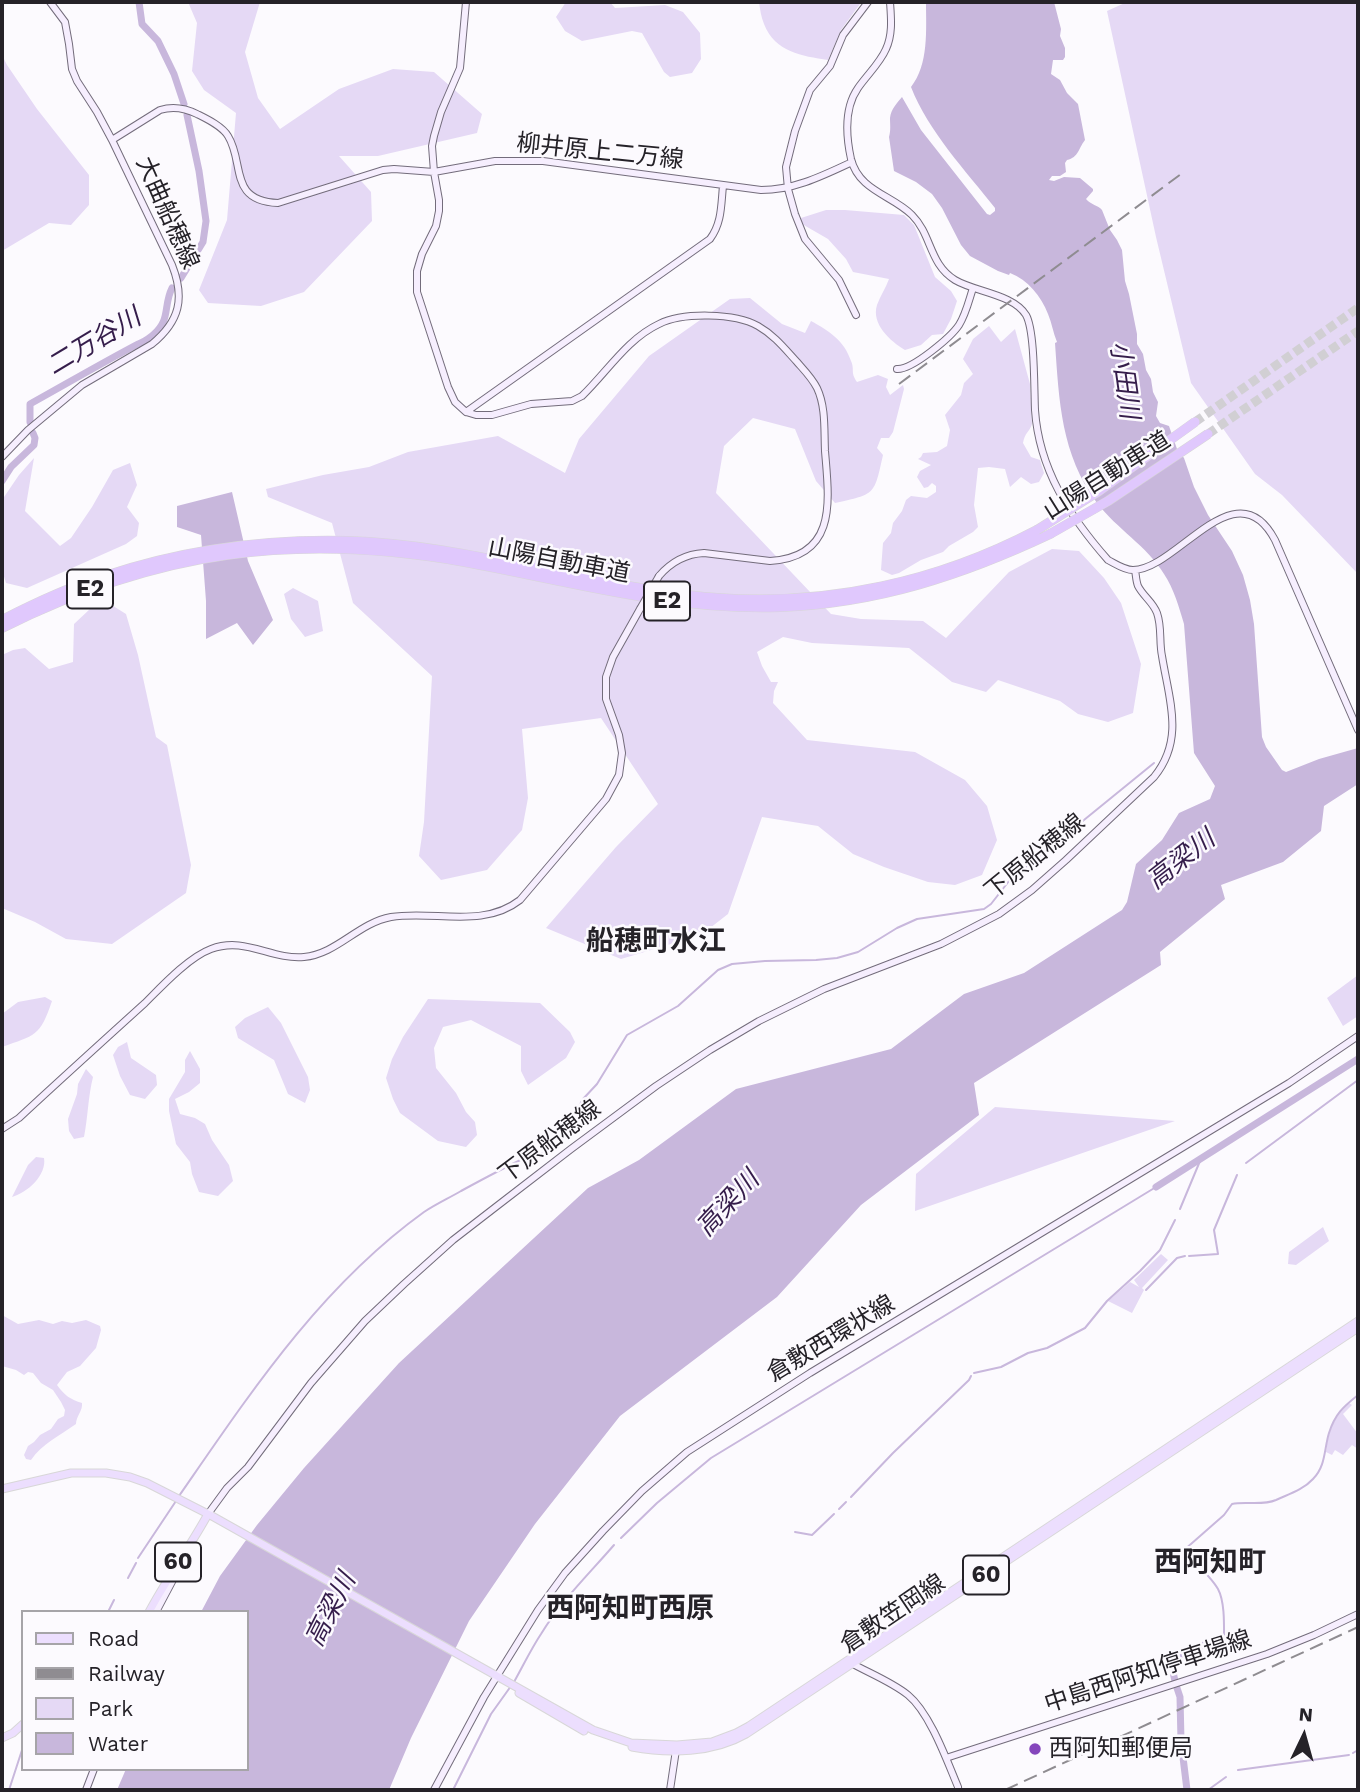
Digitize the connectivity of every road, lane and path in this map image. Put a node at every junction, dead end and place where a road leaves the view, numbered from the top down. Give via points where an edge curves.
1 (50, 2) edge
2 (466, 2) edge
3 (868, 2) edge
4 (890, 2) edge
5 (112, 140) junction
6 (852, 162) junction
7 (434, 172) junction
8 (723, 186) junction
9 (788, 188) junction
10 (973, 288) junction
11 (856, 315) dead end
12 (897, 369) dead end
13 (466, 412) junction
14 (1195, 422) tunnel mouth
15 (1208, 434) tunnel mouth
16 (2, 457) edge
17 (275, 546) junction
18 (183, 559) junction
19 (1138, 570) junction
20 (2, 620) edge
21 (2, 628) edge
22 (1358, 730) edge
23 (1358, 1035) edge
24 (2, 1129) edge
25 (1358, 1321) edge
26 (1358, 1328) edge
27 (2, 1489) edge
28 (207, 1513) junction
29 (180, 1563) junction
30 (150, 1610) edge
31 (157, 1610) edge
32 (1358, 1614) edge
33 (849, 1662) junction
34 (493, 1674) junction
35 (21, 1726) edge
36 (592, 1732) junction
37 (2, 1738) edge
38 (676, 1751) junction
39 (946, 1758) junction
40 (93, 1771) edge
41 (958, 1787) dead end
42 (86, 1790) edge
43 (434, 1790) edge
44 (670, 1790) edge

1 - 5 main road, 大曲船穂線 via 65,22 77,81
2 - 7 main road via 460,68 432,146
3 - 9 main road via 810,90 789,152
4 - 6 main road via 886,49 848,109
5 - 7 main road, 柳井原上二万線 via 160,110 188,110 225,131 242,184 267,202 294,199 383,170
5 - 16 main road, 大曲船穂線 via 176,275 178,309 152,344 82,385
6 - 9 main road, 柳井原上二万線
6 - 10 main road via 865,184 912,215 943,271
7 - 8 main road, 柳井原上二万線 via 525,160
7 - 13 main road via 438,221 419,263 417,292 448,387
8 - 9 main road, 柳井原上二万線
8 - 13 main road via 720,219 710,239
9 - 11 main road via 805,239 839,280
10 - 12 main road via 959,325 949,337 911,366
10 - 19 main road via 1001,297 1026,316 1037,430 1055,486 1108,560
13 - 24 main road, bridge via 486,416 531,404 572,401 634,341 664,321 694,315 747,321 777,340 813,380 820,395 828,512 815,541 797,555 770,561 694,553 659,576 606,677 606,699 622,753 619,775 606,799 520,900 495,914 380,920 307,957 286,957 233,944 201,953
14 - 17 highway, 山陽自動車道 / E2, bridge via 1037,530 917,579 847,594 779,600 716,598 413,547 349,541
15 - 17 highway, 山陽自動車道 / E2, bridge via 1050,534 980,566 919,586 848,601 779,607 674,602 388,551
17 - 18 highway, 山陽自動車道 / E2
18 - 20 highway, 山陽自動車道 / E2 via 106,576
18 - 21 highway, 山陽自動車道 / E2 via 95,587
19 - 22 main road via 1222,518 1248,514 1262,522
19 - 28 main road, 下原船穂線 via 1138,585 1160,622 1171,710 1171,747 1154,777 1032,890 999,914 941,944 824,989 759,1021 656,1086 570,1149 443,1249 365,1321
23 - 34 main road, 倉敷西環状線 via 1289,1083 687,1452 642,1491 565,1573
25 - 33 main road, 倉敷笠岡線 / 60
26 - 33 main road, 倉敷笠岡線 / 60
27 - 28 main road, 倉敷笠岡線 / 60 via 71,1473 106,1473 146,1483
28 - 29 main road, 60
28 - 34 main road, 倉敷笠岡線 / 60
29 - 30 main road, 60
29 - 31 main road
32 - 39 main road, 中島西阿知停車場線 via 1278,1650
33 - 36 main road, 倉敷笠岡線 / 60 via 749,1726 712,1742 646,1744
33 - 38 main road, 倉敷笠岡線 / 60 via 738,1739
33 - 39 main road via 915,1702
34 - 36 main road, 倉敷笠岡線 / 60
34 - 43 main road, 倉敷西環状線
35 - 37 main road
36 - 38 main road, 倉敷笠岡線 / 60 via 603,1740 637,1748
38 - 44 main road
39 - 41 main road
40 - 42 main road

